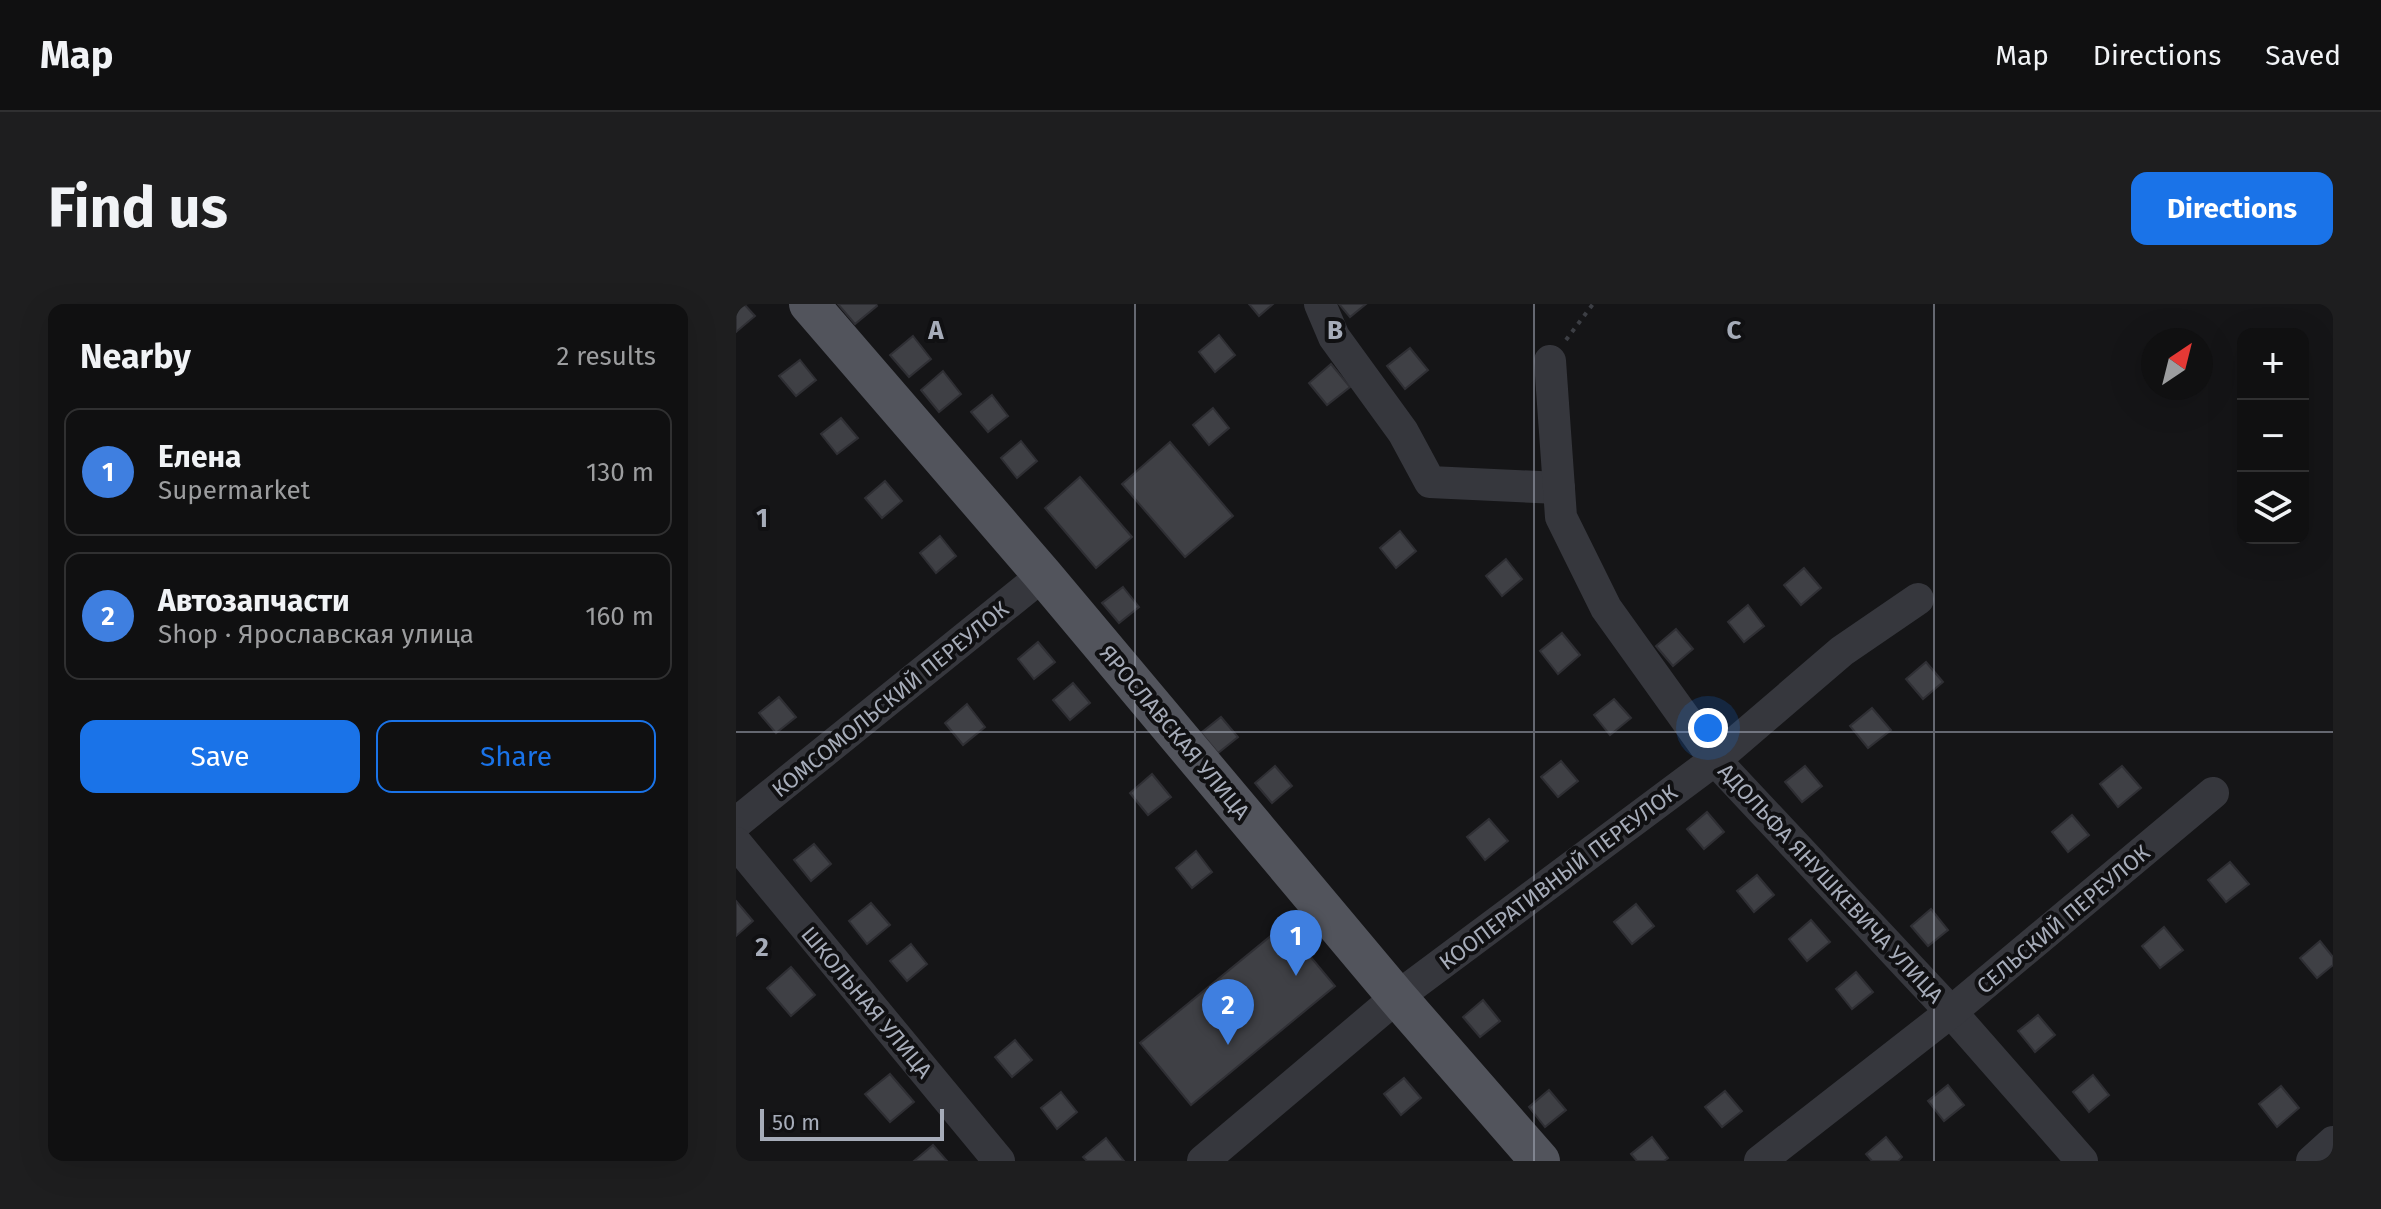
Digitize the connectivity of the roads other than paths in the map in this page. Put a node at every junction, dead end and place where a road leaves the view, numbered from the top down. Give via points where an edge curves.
1 (809, 304) edge
2 (1320, 304) edge
3 (1550, 361) road end
4 (1559, 488) junction
5 (1043, 575) junction
6 (1918, 599) dead end
7 (1715, 760) junction
8 (2213, 793) dead end
9 (736, 823) edge
10 (736, 843) edge
11 (1397, 997) junction
12 (1951, 1012) junction
13 (2333, 1142) edge
14 (999, 1161) edge
15 (1203, 1161) edge
16 (1540, 1161) edge
17 (1760, 1161) edge
18 (2082, 1161) edge
19 (2312, 1161) edge

1 - 5 main road, ЯРОСЛАВСКАЯ УЛИЦА
2 - 4 lane via 1334,337 1403,432 1430,482
3 - 4 lane, АДОЛЬФА ЯНУШКЕВИЧА УЛИЦА
4 - 7 lane, АДОЛЬФА ЯНУШКЕВИЧА УЛИЦА via 1561,517 1606,608
5 - 9 lane, КОМСОМОЛЬСКИЙ ПЕРЕУЛОК
5 - 11 main road, ЯРОСЛАВСКАЯ УЛИЦА
6 - 7 lane, КООПЕРАТИВНЫЙ ПЕРЕУЛОК via 1842,651
7 - 11 lane, КООПЕРАТИВНЫЙ ПЕРЕУЛОК
7 - 12 lane, АДОЛЬФА ЯНУШКЕВИЧА УЛИЦА
8 - 12 lane, СЕЛЬСКИЙ ПЕРЕУЛОК
10 - 14 lane, ШКОЛЬНАЯ УЛИЦА
11 - 15 lane, КООПЕРАТИВНЫЙ ПЕРЕУЛОК
11 - 16 main road, ЯРОСЛАВСКАЯ УЛИЦА
12 - 17 lane, СЕЛЬСКИЙ ПЕРЕУЛОК
12 - 18 lane, АДОЛЬФА ЯНУШКЕВИЧА УЛИЦА
13 - 19 lane

